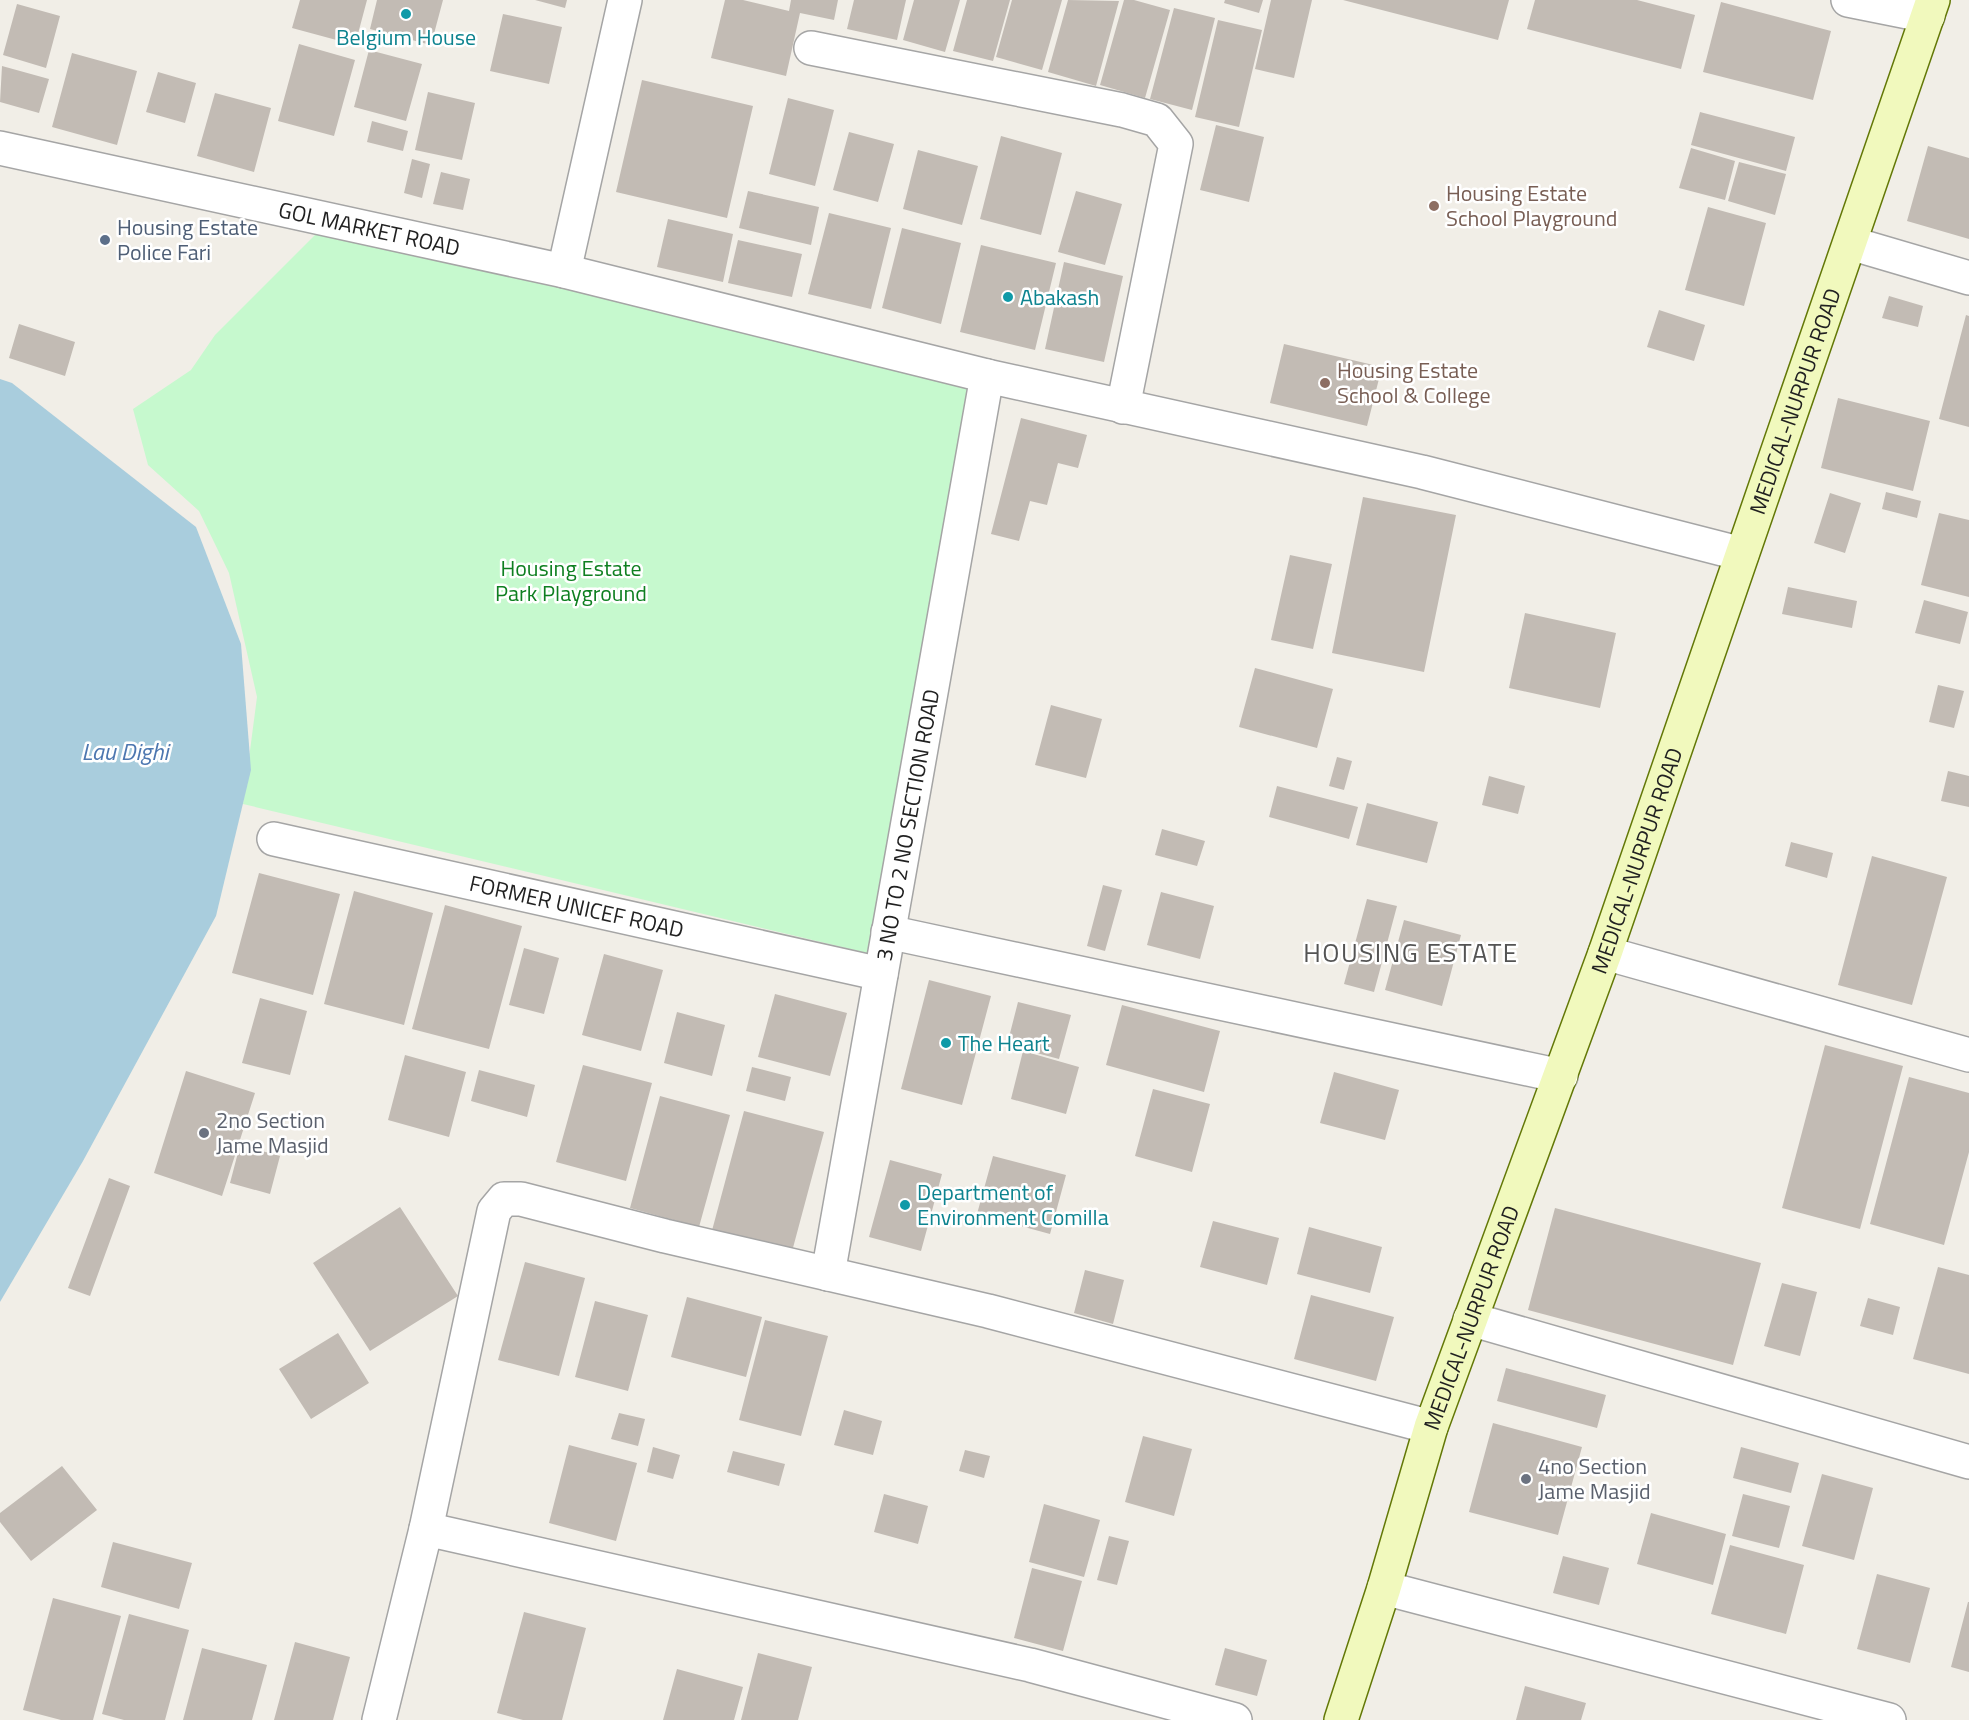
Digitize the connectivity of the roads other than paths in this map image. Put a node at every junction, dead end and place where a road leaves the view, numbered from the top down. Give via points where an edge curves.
1 (625, 0) edge
2 (1848, 0) edge
3 (1931, 8) edge
4 (811, 48) dead end
5 (0, 148) edge
6 (1850, 243) junction
7 (564, 271) junction
8 (1969, 278) edge
9 (987, 376) junction
10 (1123, 407) junction
11 (1742, 554) junction
12 (274, 839) dead end
13 (888, 932) junction
14 (1605, 953) junction
15 (881, 974) junction
16 (1969, 1055) edge
17 (1561, 1076) junction
18 (828, 1274) junction
19 (1470, 1319) junction
20 (1431, 1427) junction
21 (1969, 1462) edge
22 (426, 1529) junction
23 (1384, 1588) junction
24 (379, 1720) edge
25 (1235, 1720) edge
26 (1341, 1720) edge
27 (1889, 1720) edge

1 - 7 street
2 - 3 street
3 - 6 street, MEDICAL-NURPUR ROAD
4 - 10 street via 1156,120 1176,144
5 - 7 street, GOL MARKET ROAD
6 - 8 street
6 - 11 street, MEDICAL-NURPUR ROAD
7 - 9 street, GOL MARKET ROAD
9 - 10 street, GOL MARKET ROAD
9 - 13 street, 3 NO TO 2 NO SECTION ROAD
10 - 11 street, GOL MARKET ROAD via 1422,472
11 - 14 street, MEDICAL-NURPUR ROAD
12 - 15 street, FORMER UNICEF ROAD
13 - 15 street, 3 NO TO 2 NO SECTION ROAD
13 - 17 street
14 - 16 street
14 - 17 street, MEDICAL-NURPUR ROAD
15 - 18 street, 3 NO TO 2 NO SECTION ROAD
17 - 19 street, MEDICAL-NURPUR ROAD
18 - 20 street via 1148,1352
18 - 22 street via 521,1199 504,1199 494,1211
19 - 20 street, MEDICAL-NURPUR ROAD
19 - 21 street
20 - 23 street, MEDICAL-NURPUR ROAD
22 - 24 street
22 - 25 street via 1030,1665
23 - 26 street, MEDICAL-NURPUR ROAD
23 - 27 street

